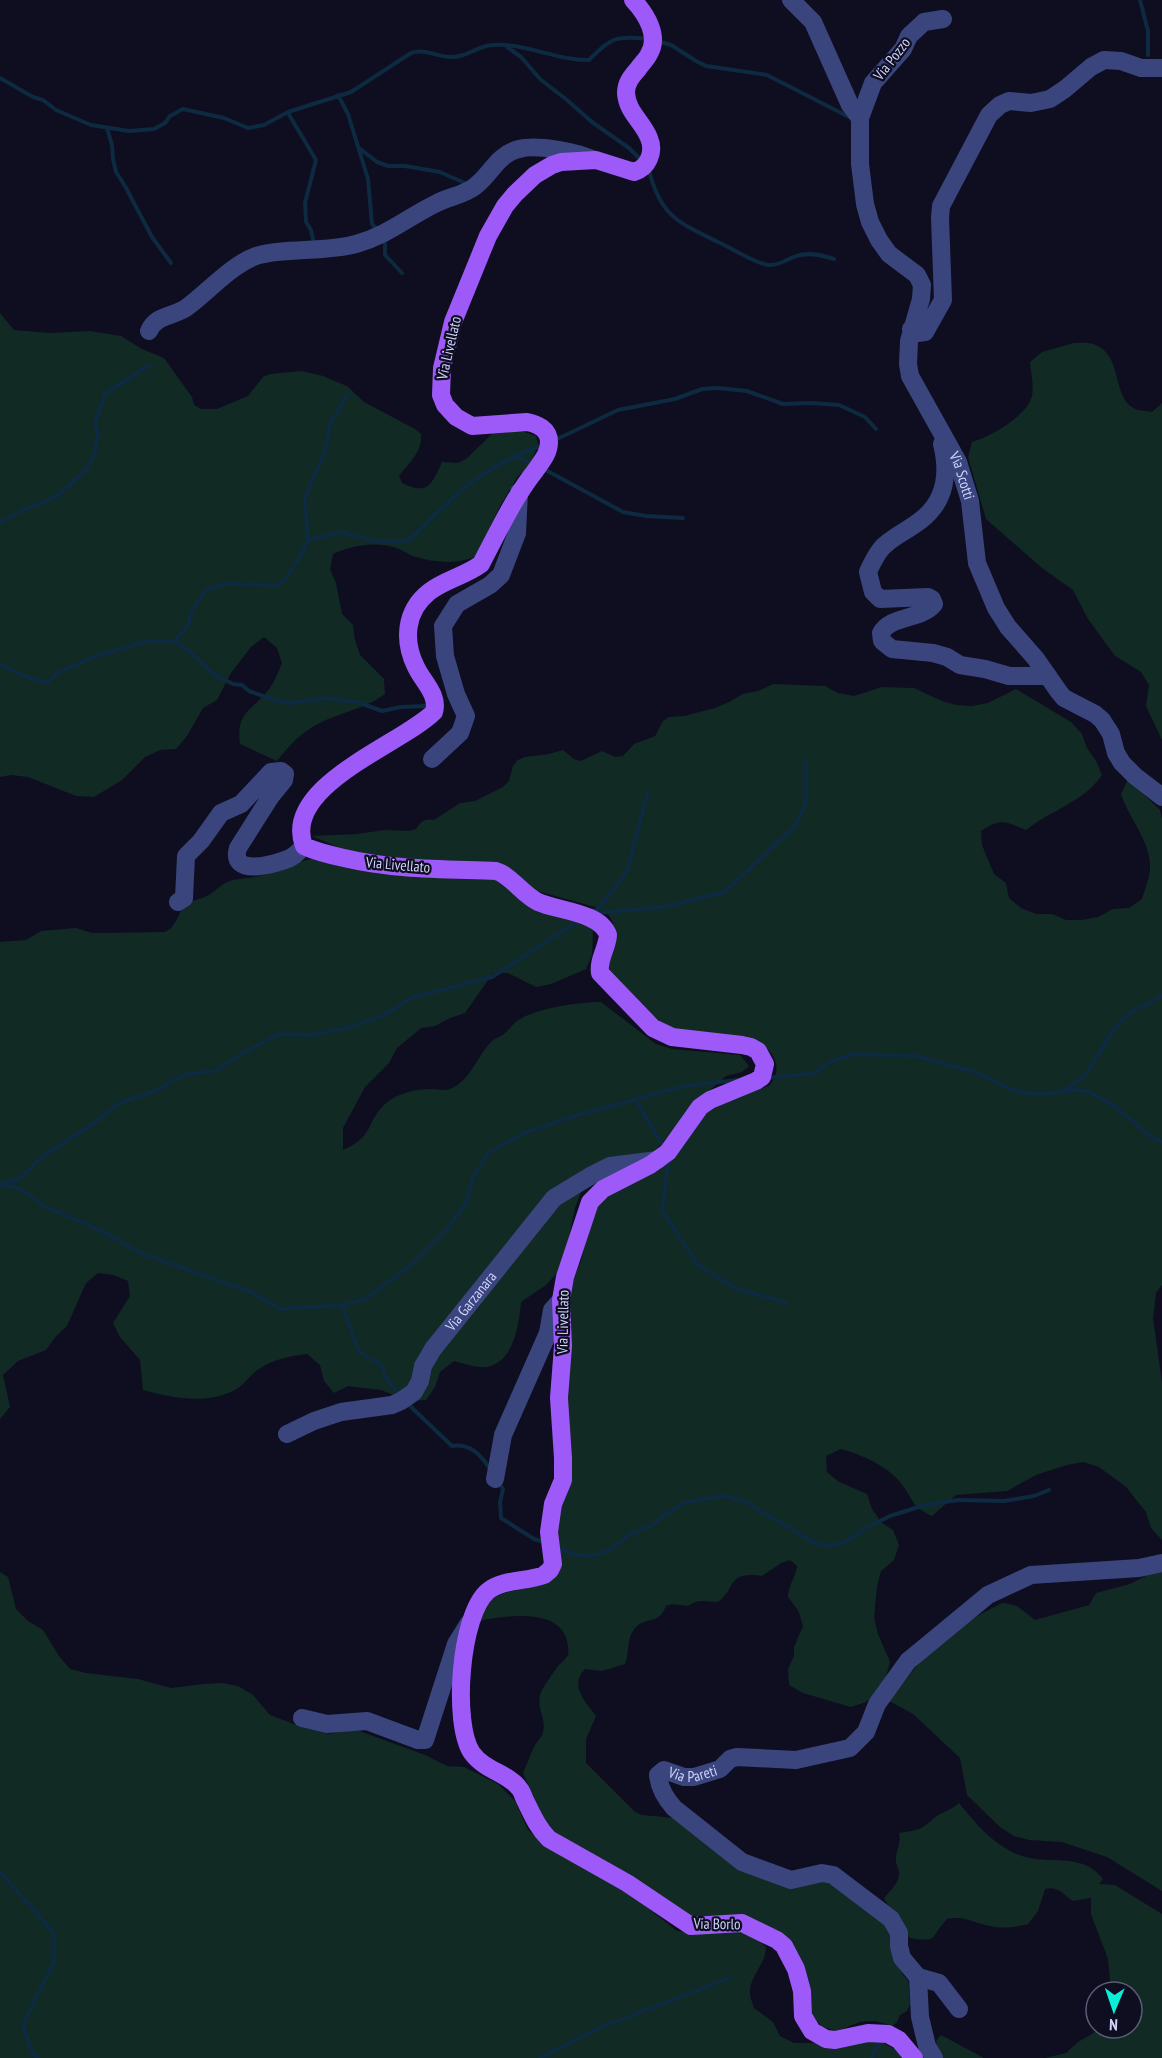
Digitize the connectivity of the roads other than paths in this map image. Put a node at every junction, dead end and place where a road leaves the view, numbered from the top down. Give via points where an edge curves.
1 (633, 0) edge
2 (791, 0) edge
3 (943, 19) dead end
4 (1162, 68) edge
5 (860, 118) junction
6 (596, 160) junction
7 (911, 329) junction
8 (149, 331) dead end
9 (936, 422) junction
10 (519, 492) junction
11 (1048, 676) junction
12 (432, 759) dead end
13 (1162, 797) edge
14 (304, 846) junction
15 (178, 902) dead end
16 (658, 1160) junction
17 (561, 1300) junction
18 (287, 1434) dead end
19 (495, 1479) dead end
20 (1162, 1563) edge
21 (470, 1621) junction
22 (302, 1718) dead end
23 (470, 1750) joint
24 (918, 1977) junction
25 (959, 2009) dead end
26 (914, 2058) edge
27 (934, 2058) edge

1 - 6 main road, Via Livellato via 650,27 654,42 650,54 628,81 626,94 630,109 650,138 650,158 634,172
2 - 5 street via 813,22 850,105
3 - 5 street, Via Pozzo via 924,22 909,36 903,49 873,83
4 - 7 street via 1104,60 1050,99 1031,104 1009,101 993,110 941,206 943,300 925,332 920,334
5 - 7 street, Via Scotti via 860,164 870,222 888,254 917,275 922,285
6 - 8 street via 545,147 517,149 502,156 472,189 434,204 374,238 329,250 255,256 183,310 157,320
6 - 10 main road, Via Livellato via 561,162 544,169 505,206 488,236 453,322 442,368 441,395 463,422 472,426 527,422 546,432 546,455
7 - 9 street, Via Scotti via 907,352 910,376
9 - 11 street, Via Scotti via 962,474 970,501 975,552 985,584 1008,627
9 - 11 street via 946,465 939,498 927,515 884,545 868,572 873,592 880,599 923,597 932,599 934,604 886,626 881,633 882,641 892,649 933,653 960,665 1009,676
10 - 12 street via 517,533 501,575 457,604 442,626 445,656 466,716 460,733
10 - 14 main road, Via Livellato via 481,564 429,592 411,612 408,637 415,666 434,697 434,712 329,783 306,813 301,832
11 - 13 street, Via Scotti via 1064,698 1102,720 1122,763
14 - 15 street via 290,858 255,867 245,866 238,859 238,848 284,780 281,771 271,772 241,804 221,813 186,856 184,898
14 - 16 main road, Via Livellato via 367,864 496,870 538,902 602,924 608,935 600,973 653,1028 672,1037 742,1045 758,1051 765,1064 762,1077 700,1107
16 - 17 main road, Via Livellato via 593,1197 565,1277
16 - 18 street, Via Garzanara via 610,1167 554,1198 433,1349 414,1392 392,1405 340,1412
17 - 19 street via 552,1310 548,1333 503,1435
17 - 21 main road, Via Livellato via 564,1346 559,1398 563,1480 549,1532 553,1564 544,1575 494,1587 477,1603
20 - 24 street, Via Pareti via 1031,1575 988,1595 908,1661 877,1704 866,1732 850,1748 796,1760 737,1757 720,1769 694,1777 660,1772 658,1779 667,1801 742,1862 791,1880 822,1873 833,1875 891,1919 902,1958
21 - 22 street via 456,1644 425,1740 367,1721 327,1724
21 - 23 main road, Via Livellato via 461,1681 463,1721
23 - 26 main road, Via Borlo via 483,1765 519,1787 540,1830 549,1839 627,1882 685,1923 697,1927 742,1923 777,1940 790,1955 800,1980 803,2016 819,2036 835,2040 868,2033 888,2034 899,2040
24 - 25 street via 939,1983
24 - 27 street via 920,2017

